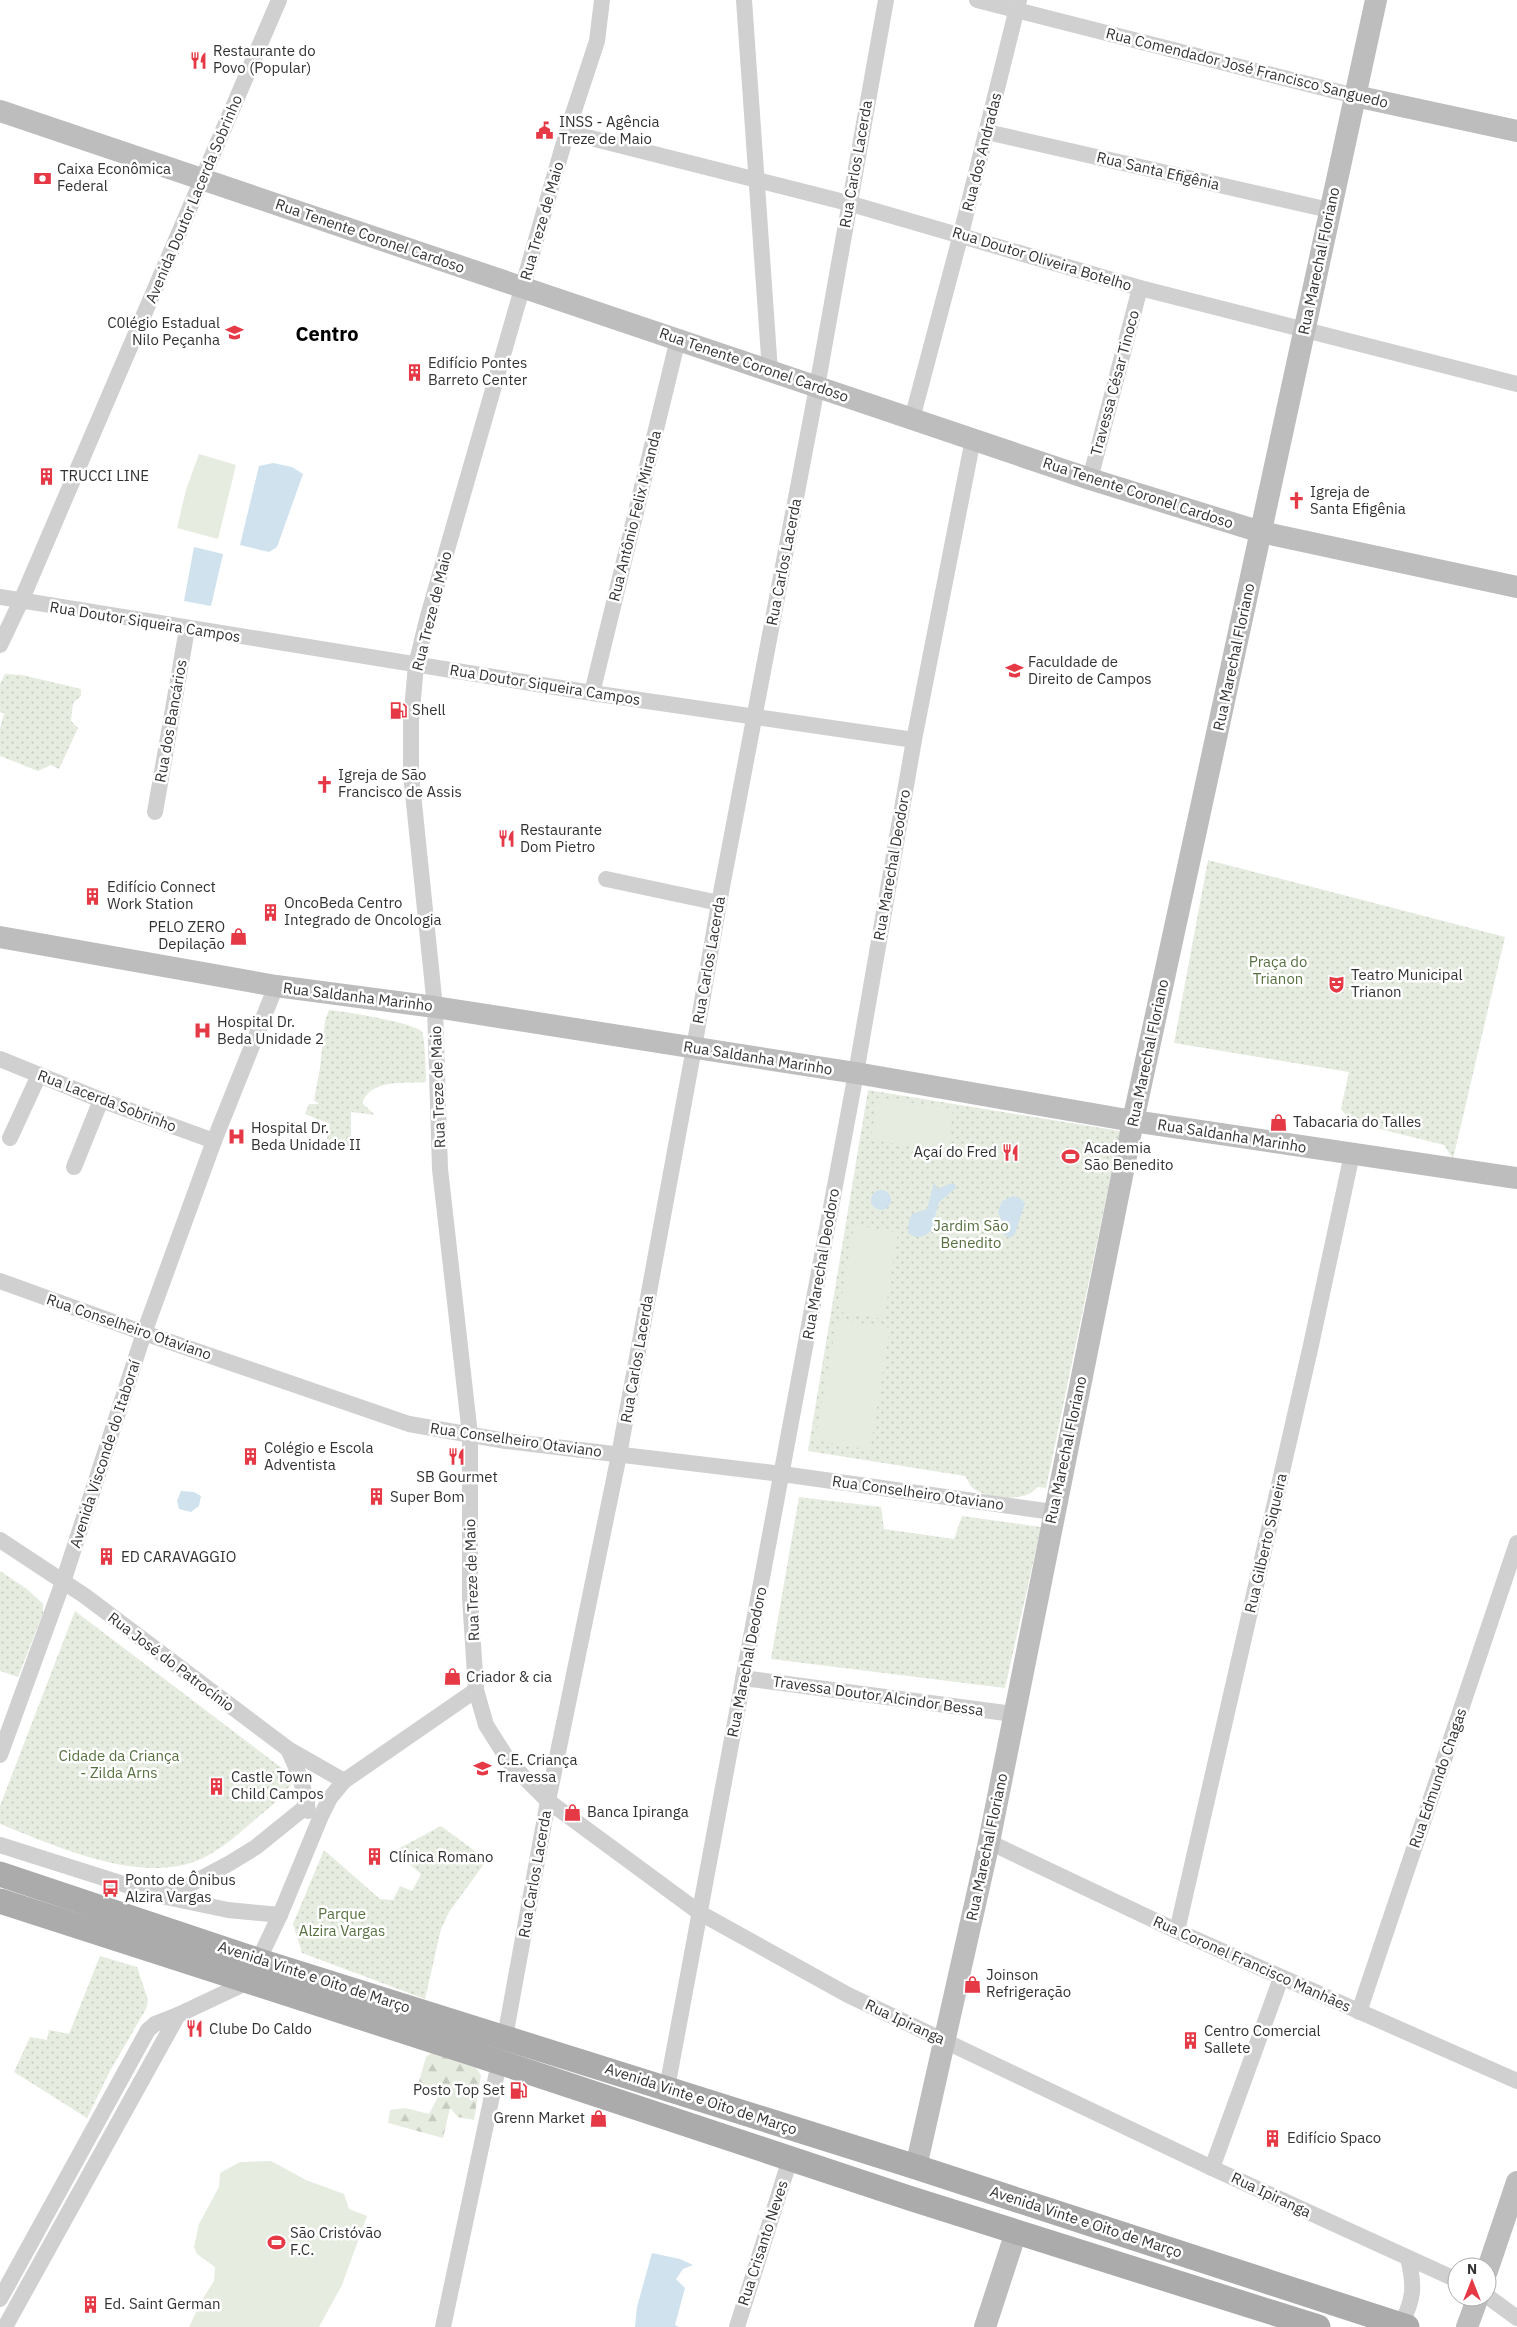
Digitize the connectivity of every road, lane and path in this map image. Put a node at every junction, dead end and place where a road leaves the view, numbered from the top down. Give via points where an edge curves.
1 (279, 0) edge
2 (602, 0) edge
3 (744, 0) edge
4 (886, 0) edge
5 (977, 0) edge
6 (1376, 0) edge
7 (1017, 6) edge
8 (1355, 96) junction
9 (0, 111) edge
10 (1517, 131) edge
11 (568, 132) junction
12 (987, 132) junction
13 (204, 178) junction
14 (757, 179) junction
15 (848, 203) junction
16 (1329, 210) junction
17 (962, 234) junction
18 (522, 288) junction
19 (1140, 288) junction
20 (1305, 328) junction
21 (678, 339) junction
22 (770, 371) junction
23 (1517, 384) edge
24 (817, 386) junction
25 (912, 419) junction
26 (973, 439) junction
27 (1090, 479) junction
28 (1261, 532) junction
29 (1517, 587) edge
30 (0, 597) edge
31 (21, 601) junction
32 (187, 629) junction
33 (0, 645) edge
34 (416, 665) junction
35 (592, 694) junction
36 (755, 715) junction
37 (914, 740) junction
38 (155, 812) dead end
39 (606, 880) dead end
40 (719, 902) junction
41 (0, 938) edge
42 (276, 986) junction
43 (435, 1007) junction
44 (694, 1048) junction
45 (0, 1059) edge
46 (856, 1073) junction
47 (39, 1075) junction
48 (101, 1100) junction
49 (1133, 1121) junction
50 (10, 1138) dead end
51 (214, 1141) junction
52 (1352, 1154) junction
53 (74, 1167) dead end
54 (1517, 1178) edge
55 (0, 1281) edge
56 (144, 1333) junction
57 (470, 1436) junction
58 (619, 1455) junction
59 (782, 1474) junction
60 (1053, 1512) junction
61 (0, 1540) edge
62 (1517, 1543) edge
63 (63, 1582) junction
64 (743, 1678) junction
65 (476, 1690) junction
66 (1013, 1714) junction
67 (288, 1749) junction
68 (0, 1755) edge
69 (344, 1781) junction
70 (548, 1801) junction
71 (307, 1802) junction
72 (988, 1842) junction
73 (0, 1845) edge
74 (307, 1849) junction
75 (0, 1874) edge
76 (161, 1896) junction
77 (0, 1902) edge
78 (700, 1913) junction
79 (280, 1915) junction
80 (1177, 1931) junction
81 (254, 1971) junction
82 (1281, 1978) junction
83 (1359, 2012) junction
84 (178, 2014) junction
85 (505, 2037) junction
86 (946, 2041) junction
87 (499, 2063) junction
88 (1517, 2081) edge
89 (667, 2088) junction
90 (790, 2159) junction
91 (916, 2167) junction
92 (1212, 2168) junction
93 (70, 2175) junction
94 (1517, 2182) edge
95 (85, 2184) junction
96 (908, 2198) junction
97 (1016, 2232) junction
98 (1492, 2257) edge
99 (1408, 2258) junction
100 (1447, 2276) edge
101 (0, 2299) edge
102 (1497, 2303) edge
103 (1474, 2307) edge
104 (1517, 2318) edge
105 (1403, 2326) edge
106 (5, 2327) edge
107 (443, 2327) edge
108 (737, 2327) edge
109 (985, 2327) edge
110 (1318, 2327) edge
111 (1466, 2327) edge

1 - 13 street, Avenida Doutor Lacerda Sobrinho
2 - 11 street, Rua Treze de Maio via 597,41
3 - 14 street
4 - 15 street, Rua Carlos Lacerda
5 - 7 street, Rua Comendador José Francisco Sanguedo
6 - 8 main road, Rua Marechal Floriano
7 - 8 street, Rua Comendador José Francisco Sanguedo
7 - 12 street, Rua dos Andradas
8 - 10 main road, Rua Comendador José Francisco Sanguedo
8 - 16 main road, Rua Marechal Floriano
9 - 13 main road, Rua Tenente Coronel Cardoso
11 - 14 street, Rua Doutor Oliveira Botelho
11 - 18 street, Rua Treze de Maio
12 - 16 street, Rua Santa Efigênia
12 - 17 street, Rua dos Andradas
13 - 18 main road, Rua Tenente Coronel Cardoso
13 - 31 street, Avenida Doutor Lacerda Sobrinho
14 - 15 street, Rua Doutor Oliveira Botelho
14 - 22 street
15 - 17 street, Rua Doutor Oliveira Botelho
15 - 24 street, Rua Carlos Lacerda
16 - 20 main road, Rua Marechal Floriano
17 - 19 street, Rua Doutor Oliveira Botelho
17 - 25 street, Rua dos Andradas
18 - 21 main road, Rua Tenente Coronel Cardoso
18 - 34 street, Rua Treze de Maio
19 - 20 street, Rua Doutor Oliveira Botelho
19 - 27 street, Travessa César Tinoco
20 - 23 street, Rua Doutor Oliveira Botelho
20 - 28 main road, Rua Marechal Floriano
21 - 22 main road, Rua Tenente Coronel Cardoso
21 - 35 street, Rua Antônio Felix Miranda
22 - 24 main road, Rua Tenente Coronel Cardoso
24 - 25 main road, Rua Tenente Coronel Cardoso
24 - 36 street, Rua Carlos Lacerda
25 - 26 main road, Rua Tenente Coronel Cardoso
26 - 27 main road, Rua Tenente Coronel Cardoso
26 - 37 street, Rua Marechal Deodoro
27 - 28 main road, Rua Tenente Coronel Cardoso
28 - 29 main road, Rua Tenente Coronel Cardoso
28 - 49 main road, Rua Marechal Floriano
30 - 31 street, Rua Doutor Siqueira Campos
31 - 32 street, Rua Doutor Siqueira Campos
31 - 33 street, Avenida Doutor Lacerda Sobrinho
32 - 34 street, Rua Doutor Siqueira Campos
32 - 38 street, Rua dos Bancários
34 - 35 street, Rua Doutor Siqueira Campos
34 - 43 street, Rua Treze de Maio via 411,774
35 - 36 street, Rua Doutor Siqueira Campos
36 - 37 street, Rua Doutor Siqueira Campos
36 - 40 street, Rua Carlos Lacerda
37 - 46 street, Rua Marechal Deodoro
39 - 40 street
40 - 44 street, Rua Carlos Lacerda
41 - 42 main road, Rua Saldanha Marinho
42 - 43 main road, Rua Saldanha Marinho
42 - 51 street, Avenida Visconde do Itaboraí
43 - 44 main road, Rua Saldanha Marinho
43 - 57 street, Rua Treze de Maio via 440,1169
44 - 46 main road, Rua Saldanha Marinho
44 - 58 street, Rua Carlos Lacerda
45 - 47 street, Rua Lacerda Sobrinho
46 - 49 main road, Rua Saldanha Marinho
46 - 59 street, Rua Marechal Deodoro
47 - 48 street, Rua Lacerda Sobrinho
47 - 50 street
48 - 51 street, Rua Lacerda Sobrinho
48 - 53 street
49 - 52 main road, Rua Saldanha Marinho
49 - 60 main road, Rua Marechal Floriano
51 - 56 street, Avenida Visconde do Itaboraí
52 - 54 main road, Rua Saldanha Marinho
52 - 80 street, Rua Gilberto Siqueira
55 - 56 street, Rua Conselheiro Otaviano
56 - 57 street, Rua Conselheiro Otaviano via 409,1424
56 - 63 street, Avenida Visconde do Itaboraí
57 - 58 street, Rua Conselheiro Otaviano
57 - 65 street, Rua Treze de Maio via 470,1598
58 - 59 street, Rua Conselheiro Otaviano
58 - 70 street, Rua Carlos Lacerda
59 - 60 street, Rua Conselheiro Otaviano
59 - 64 street, Rua Marechal Deodoro
60 - 66 main road, Rua Marechal Floriano
61 - 63 street, Rua José do Patrocínio
62 - 83 street, Rua Edmundo Chagas
63 - 67 street, Rua José do Patrocínio
63 - 68 street, Avenida Visconde do Itaboraí
64 - 66 street, Travessa Doutor Alcindor Bessa
64 - 78 street, Rua Marechal Deodoro
65 - 69 street
65 - 70 street, Rua Ipiranga via 486,1726 510,1762
66 - 72 main road, Rua Marechal Floriano
67 - 69 street, Rua José do Patrocínio
67 - 71 street via 300,1774
69 - 74 street via 330,1798
70 - 78 street, Rua Ipiranga
70 - 85 street, Rua Carlos Lacerda
71 - 74 street
71 - 76 street via 256,1847 203,1878
72 - 80 street, Rua Coronel Francisco Manhães
72 - 86 main road, Rua Marechal Floriano
73 - 76 street
74 - 79 street
75 - 81 main road, Avenida Vinte e Oito de Março
76 - 79 street via 228,1910
77 - 81 main road, Avenida Vinte e Oito de Março
78 - 86 street, Rua Ipiranga via 848,1995
78 - 89 street, Rua Marechal Deodoro
79 - 81 street
80 - 82 street, Rua Coronel Francisco Manhães
81 - 84 street
81 - 85 main road, Avenida Vinte e Oito de Março
81 - 87 main road, Avenida Vinte e Oito de Março
82 - 83 street, Rua Coronel Francisco Manhães
82 - 92 street
83 - 88 street, Rua Coronel Francisco Manhães
84 - 93 street via 148,2030
84 - 95 street
85 - 89 main road, Avenida Vinte e Oito de Março
86 - 91 main road, Rua Marechal Floriano
86 - 92 street, Rua Ipiranga
87 - 90 main road, Avenida Vinte e Oito de Março
87 - 107 street
89 - 91 main road, Avenida Vinte e Oito de Março
90 - 96 main road, Avenida Vinte e Oito de Março
90 - 108 street, Rua Crisanto Neves
91 - 96 main road
91 - 105 main road, Avenida Vinte e Oito de Março
92 - 99 street, Rua Ipiranga
93 - 95 street
93 - 101 street
94 - 98 main road
95 - 106 street
96 - 97 main road, Avenida Vinte e Oito de Março
97 - 109 main road
97 - 110 main road, Avenida Vinte e Oito de Março
99 - 100 street, Rua Ipiranga
99 - 105 street via 1413,2292
102 - 104 street
103 - 111 main road

